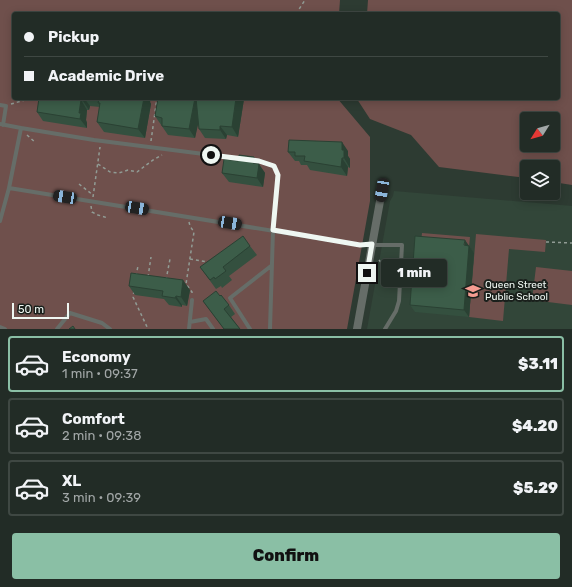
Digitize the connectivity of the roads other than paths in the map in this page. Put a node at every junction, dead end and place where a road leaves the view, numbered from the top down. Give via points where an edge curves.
1 (0, 105) edge
2 (1, 125) edge
3 (21, 128) junction
4 (9, 188) junction
5 (382, 190) dead end
6 (0, 221) edge
7 (273, 230) junction
8 (372, 244) junction
9 (271, 266) junction
10 (192, 300) road end
11 (190, 322) junction
12 (0, 327) edge
13 (5, 329) edge
14 (57, 329) edge
15 (110, 329) edge
16 (189, 329) edge
17 (213, 329) edge
18 (250, 329) edge
19 (270, 329) edge
20 (357, 329) edge
21 (385, 329) edge

1 - 2 lane via 6,106
2 - 3 lane
3 - 4 lane
3 - 7 lane via 259,161 274,166 278,175
4 - 6 lane
4 - 7 lane
5 - 8 street
7 - 8 lane via 360,245
7 - 9 lane
8 - 20 street
8 - 21 lane via 402,244 399,301
9 - 18 lane via 230,298
9 - 19 lane
10 - 11 lane
11 - 16 lane
11 - 17 lane via 206,319
12 - 13 lane
14 - 15 lane via 70,313 102,323

